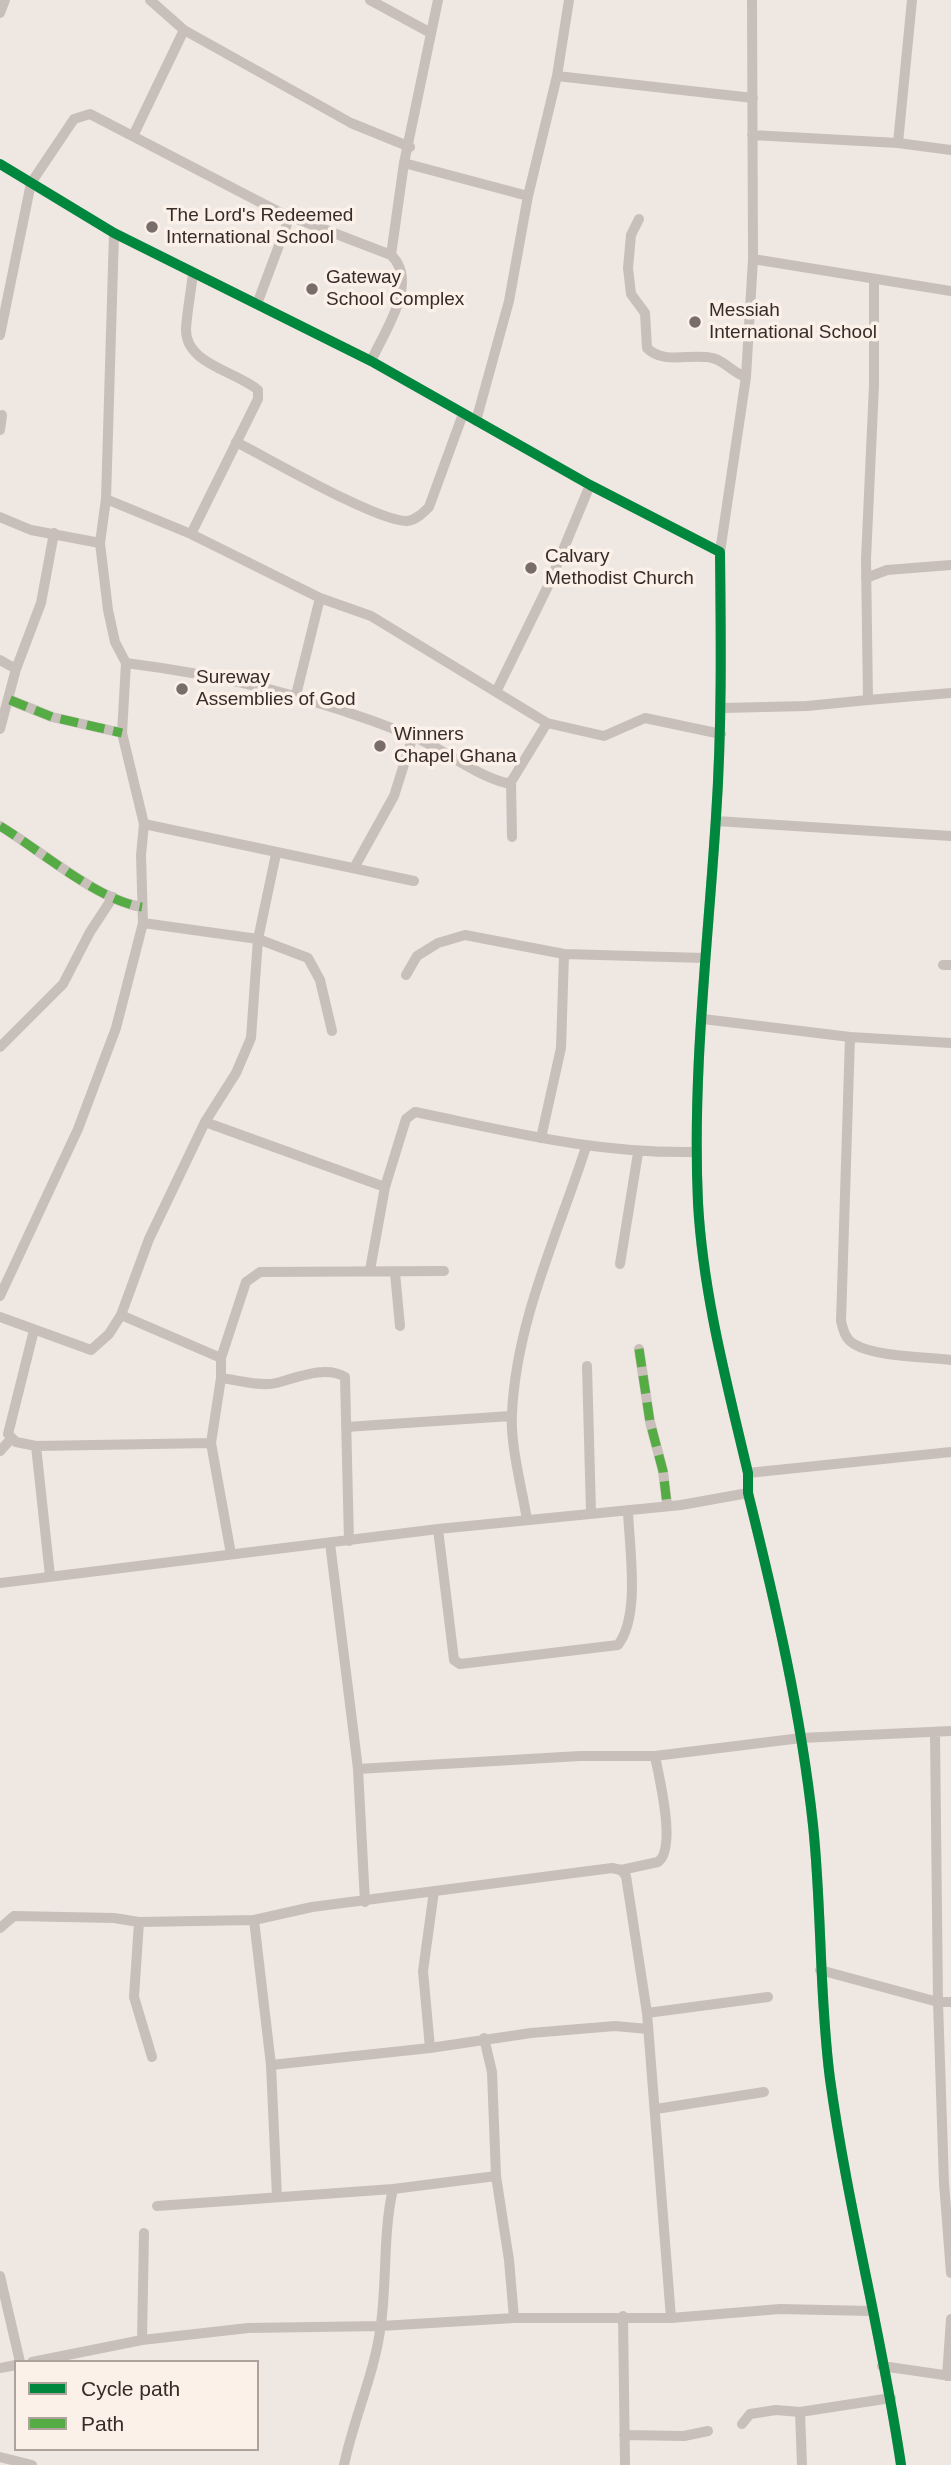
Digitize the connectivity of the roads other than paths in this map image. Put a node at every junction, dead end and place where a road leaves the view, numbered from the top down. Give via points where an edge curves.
1 (5, 0) edge
2 (370, 0) edge
3 (438, 0) edge
4 (569, 0) edge
5 (752, 0) edge
6 (912, 0) edge
7 (153, 1) edge
8 (0, 13) edge
9 (184, 30) junction
10 (429, 32) junction
11 (557, 76) junction
12 (753, 99) junction
13 (752, 135) junction
14 (132, 136) junction
15 (898, 143) junction
16 (410, 147) junction
17 (951, 150) edge
18 (404, 163) junction
19 (0, 164) edge
20 (31, 183) junction
21 (528, 196) junction
22 (290, 216) junction
23 (639, 219) dead end
24 (114, 233) junction
25 (391, 255) junction
26 (753, 259) junction
27 (193, 274) junction
28 (874, 279) junction
29 (951, 291) edge
30 (257, 304) junction
31 (0, 335) edge
32 (371, 361) junction
33 (746, 377) junction
34 (463, 414) junction
35 (2, 415) dead end
36 (476, 421) junction
37 (0, 430) edge
38 (236, 442) junction
39 (590, 485) junction
40 (106, 499) junction
41 (0, 517) edge
42 (54, 533) junction
43 (191, 534) junction
44 (100, 543) junction
45 (720, 552) junction
46 (866, 559) junction
47 (951, 565) edge
48 (887, 570) junction
49 (866, 578) junction
50 (320, 598) junction
51 (0, 660) edge
52 (126, 663) junction
53 (16, 669) junction
54 (496, 692) junction
55 (951, 694) edge
56 (296, 695) junction
57 (10, 700) junction
58 (868, 700) junction
59 (722, 708) junction
60 (547, 723) junction
61 (0, 729) edge
62 (122, 733) junction
63 (721, 734) junction
64 (413, 736) junction
65 (511, 782) junction
66 (716, 821) junction
67 (144, 824) junction
68 (0, 826) edge
69 (951, 835) edge
70 (512, 837) dead end
71 (276, 854) junction
72 (354, 868) junction
73 (414, 881) dead end
74 (113, 897) junction
75 (142, 907) junction
76 (143, 923) junction
77 (258, 939) junction
78 (564, 954) junction
79 (704, 958) junction
80 (406, 975) dead end
81 (703, 1019) junction
82 (332, 1031) dead end
83 (850, 1037) junction
84 (951, 1043) edge
85 (0, 1047) edge
86 (205, 1122) junction
87 (541, 1138) junction
88 (586, 1147) junction
89 (696, 1152) junction
90 (638, 1153) junction
91 (385, 1187) junction
92 (620, 1264) dead end
93 (370, 1270) junction
94 (444, 1271) dead end
95 (395, 1273) junction
96 (0, 1296) edge
97 (121, 1315) junction
98 (0, 1317) edge
99 (400, 1326) dead end
100 (33, 1330) junction
101 (639, 1349) dead end
102 (221, 1358) junction
103 (951, 1360) edge
104 (587, 1366) dead end
105 (221, 1378) junction
106 (511, 1416) junction
107 (346, 1427) junction
108 (12, 1439) junction
109 (211, 1443) junction
110 (36, 1446) junction
111 (0, 1451) edge
112 (951, 1452) edge
113 (748, 1473) junction
114 (748, 1493) junction
115 (667, 1504) junction
116 (628, 1510) junction
117 (591, 1512) junction
118 (527, 1520) junction
119 (438, 1530) junction
120 (349, 1541) junction
121 (330, 1543) junction
122 (231, 1554) junction
123 (50, 1576) junction
124 (0, 1583) edge
125 (951, 1731) edge
126 (935, 1732) junction
127 (801, 1738) junction
128 (655, 1756) junction
129 (358, 1769) junction
130 (621, 1870) junction
131 (433, 1891) junction
132 (365, 1902) junction
133 (254, 1920) junction
134 (139, 1922) junction
135 (1, 1924) edge
136 (820, 1970) junction
137 (768, 1997) dead end
138 (938, 2002) junction
139 (951, 2002) edge
140 (647, 2013) junction
141 (648, 2029) junction
142 (484, 2038) junction
143 (430, 2048) junction
144 (152, 2057) dead end
145 (271, 2065) junction
146 (764, 2092) dead end
147 (656, 2109) junction
148 (496, 2176) junction
149 (393, 2189) junction
150 (277, 2197) junction
151 (156, 2206) dead end
152 (144, 2233) dead end
153 (951, 2273) edge
154 (0, 2276) edge
155 (871, 2311) junction
156 (623, 2316) junction
157 (514, 2318) junction
158 (671, 2318) junction
159 (951, 2319) edge
160 (381, 2326) junction
161 (142, 2340) junction
162 (17, 2360) edge
163 (42, 2360) edge
164 (882, 2366) junction
165 (949, 2376) edge
166 (891, 2398) junction
167 (800, 2412) junction
168 (742, 2424) dead end
169 (708, 2431) dead end
170 (624, 2435) junction
171 (0, 2457) edge
172 (32, 2465) edge
173 (344, 2465) edge
174 (625, 2465) edge
175 (802, 2465) edge
176 (901, 2465) edge

1 - 8 street
2 - 10 street
3 - 10 street
4 - 11 street
5 - 12 street
6 - 15 street
7 - 9 street
9 - 14 street
9 - 16 street via 351,123
10 - 16 street
11 - 12 street
11 - 21 street
12 - 13 street
13 - 15 street
13 - 26 street
14 - 20 street via 90,114 81,115
14 - 22 street
15 - 17 street
16 - 18 street
18 - 21 street
18 - 25 street
19 - 20 street
20 - 24 street
20 - 31 street
21 - 36 street via 509,301
22 - 25 street
22 - 30 street
23 - 33 street via 631,235 628,268 632,299 645,313 647,348 662,357 710,357
24 - 27 street
24 - 40 street
25 - 32 street via 400,263 404,277 401,294
26 - 28 street
26 - 33 street
27 - 30 street
27 - 38 street via 186,331 189,345 200,357 258,390 258,399
28 - 29 street
28 - 46 street
30 - 32 street
32 - 34 street
33 - 45 street
34 - 36 street
34 - 38 street via 429,507 406,521 362,507
35 - 37 street
36 - 39 street
38 - 43 street
39 - 45 street
39 - 54 street via 549,584
40 - 43 street
40 - 44 street
41 - 42 street via 31,530
42 - 44 street
42 - 53 street via 41,604
43 - 50 street
44 - 52 street via 108,610 115,642
45 - 59 street
46 - 48 street
46 - 49 street
47 - 48 street
48 - 49 street
49 - 58 street
50 - 54 street via 371,616
50 - 56 street
51 - 53 street
52 - 56 street via 207,674
52 - 62 street
53 - 57 street
54 - 60 street
55 - 58 street
56 - 64 street
57 - 61 street
57 - 62 street via 52,717
58 - 59 street
59 - 63 street
60 - 63 street via 604,736 645,718
60 - 65 street
62 - 67 street
63 - 66 street
64 - 65 street via 497,781
64 - 72 street via 394,796
65 - 70 street
66 - 69 street
66 - 79 street
67 - 71 street
67 - 75 street
68 - 74 street via 68,874
71 - 72 street
71 - 77 street
72 - 73 street
74 - 75 street
74 - 85 street via 63,985
75 - 76 street
76 - 77 street
76 - 96 street via 116,1028 83,1117
77 - 82 street via 301,954 313,964
77 - 86 street via 251,1038 236,1073
78 - 79 street
78 - 80 street via 465,935 417,956
78 - 87 street via 561,1048
79 - 81 street
81 - 83 street
81 - 89 street
83 - 84 street
83 - 103 street via 842,1233 844,1333 853,1343 870,1349
86 - 91 street
86 - 97 street via 149,1239
87 - 88 street
87 - 91 street via 415,1112 406,1119
88 - 90 street
88 - 106 street via 539,1280
89 - 90 street
89 - 113 street via 712,1317
90 - 92 street
91 - 93 street
93 - 95 street
93 - 102 street via 260,1272 251,1276
94 - 95 street
95 - 99 street
97 - 100 street via 110,1334 91,1350
97 - 102 street
98 - 100 street
100 - 108 street via 8,1434
101 - 115 street
102 - 105 street
104 - 117 street
105 - 107 street via 273,1384 300,1375 337,1372 347,1385
105 - 109 street
106 - 107 street
106 - 118 street
107 - 120 street
108 - 110 street
108 - 111 street
109 - 110 street
109 - 122 street
110 - 123 street
112 - 113 street
113 - 114 street
114 - 115 street
114 - 127 street
115 - 116 street
116 - 117 street
116 - 119 street via 632,1590 626,1634 618,1645 460,1664 454,1660
117 - 118 street
118 - 119 street
119 - 120 street
120 - 121 street
121 - 122 street
121 - 129 street
122 - 123 street
123 - 124 street
125 - 126 street
126 - 127 street
126 - 138 street
127 - 128 street
127 - 136 street via 816,1857
128 - 129 street
128 - 130 street via 667,1850 658,1862
129 - 132 street
130 - 131 street
130 - 140 street via 626,1875
131 - 132 street
131 - 143 street via 423,1971
132 - 133 street via 312,1907
133 - 134 street
133 - 145 street
134 - 135 street via 58,1915 14,1916
134 - 144 street via 134,1997
136 - 138 street
136 - 155 street via 838,2137
137 - 140 street
138 - 139 street
138 - 153 street
140 - 141 street
141 - 142 street via 615,2026
141 - 147 street
142 - 143 street
142 - 148 street via 492,2072
143 - 145 street
145 - 150 street
146 - 147 street
147 - 158 street
148 - 149 street
148 - 157 street
149 - 150 street
149 - 160 street
150 - 151 street
152 - 161 street
154 - 162 street
155 - 158 street via 780,2309
155 - 164 street
156 - 157 street
156 - 158 street
156 - 170 street
157 - 160 street
159 - 165 street
160 - 161 street via 248,2328
160 - 173 street
161 - 163 street
164 - 165 street
164 - 166 street
166 - 167 street
166 - 176 street
167 - 168 street via 750,2414
167 - 175 street
169 - 170 street via 684,2436
170 - 174 street
171 - 172 street

